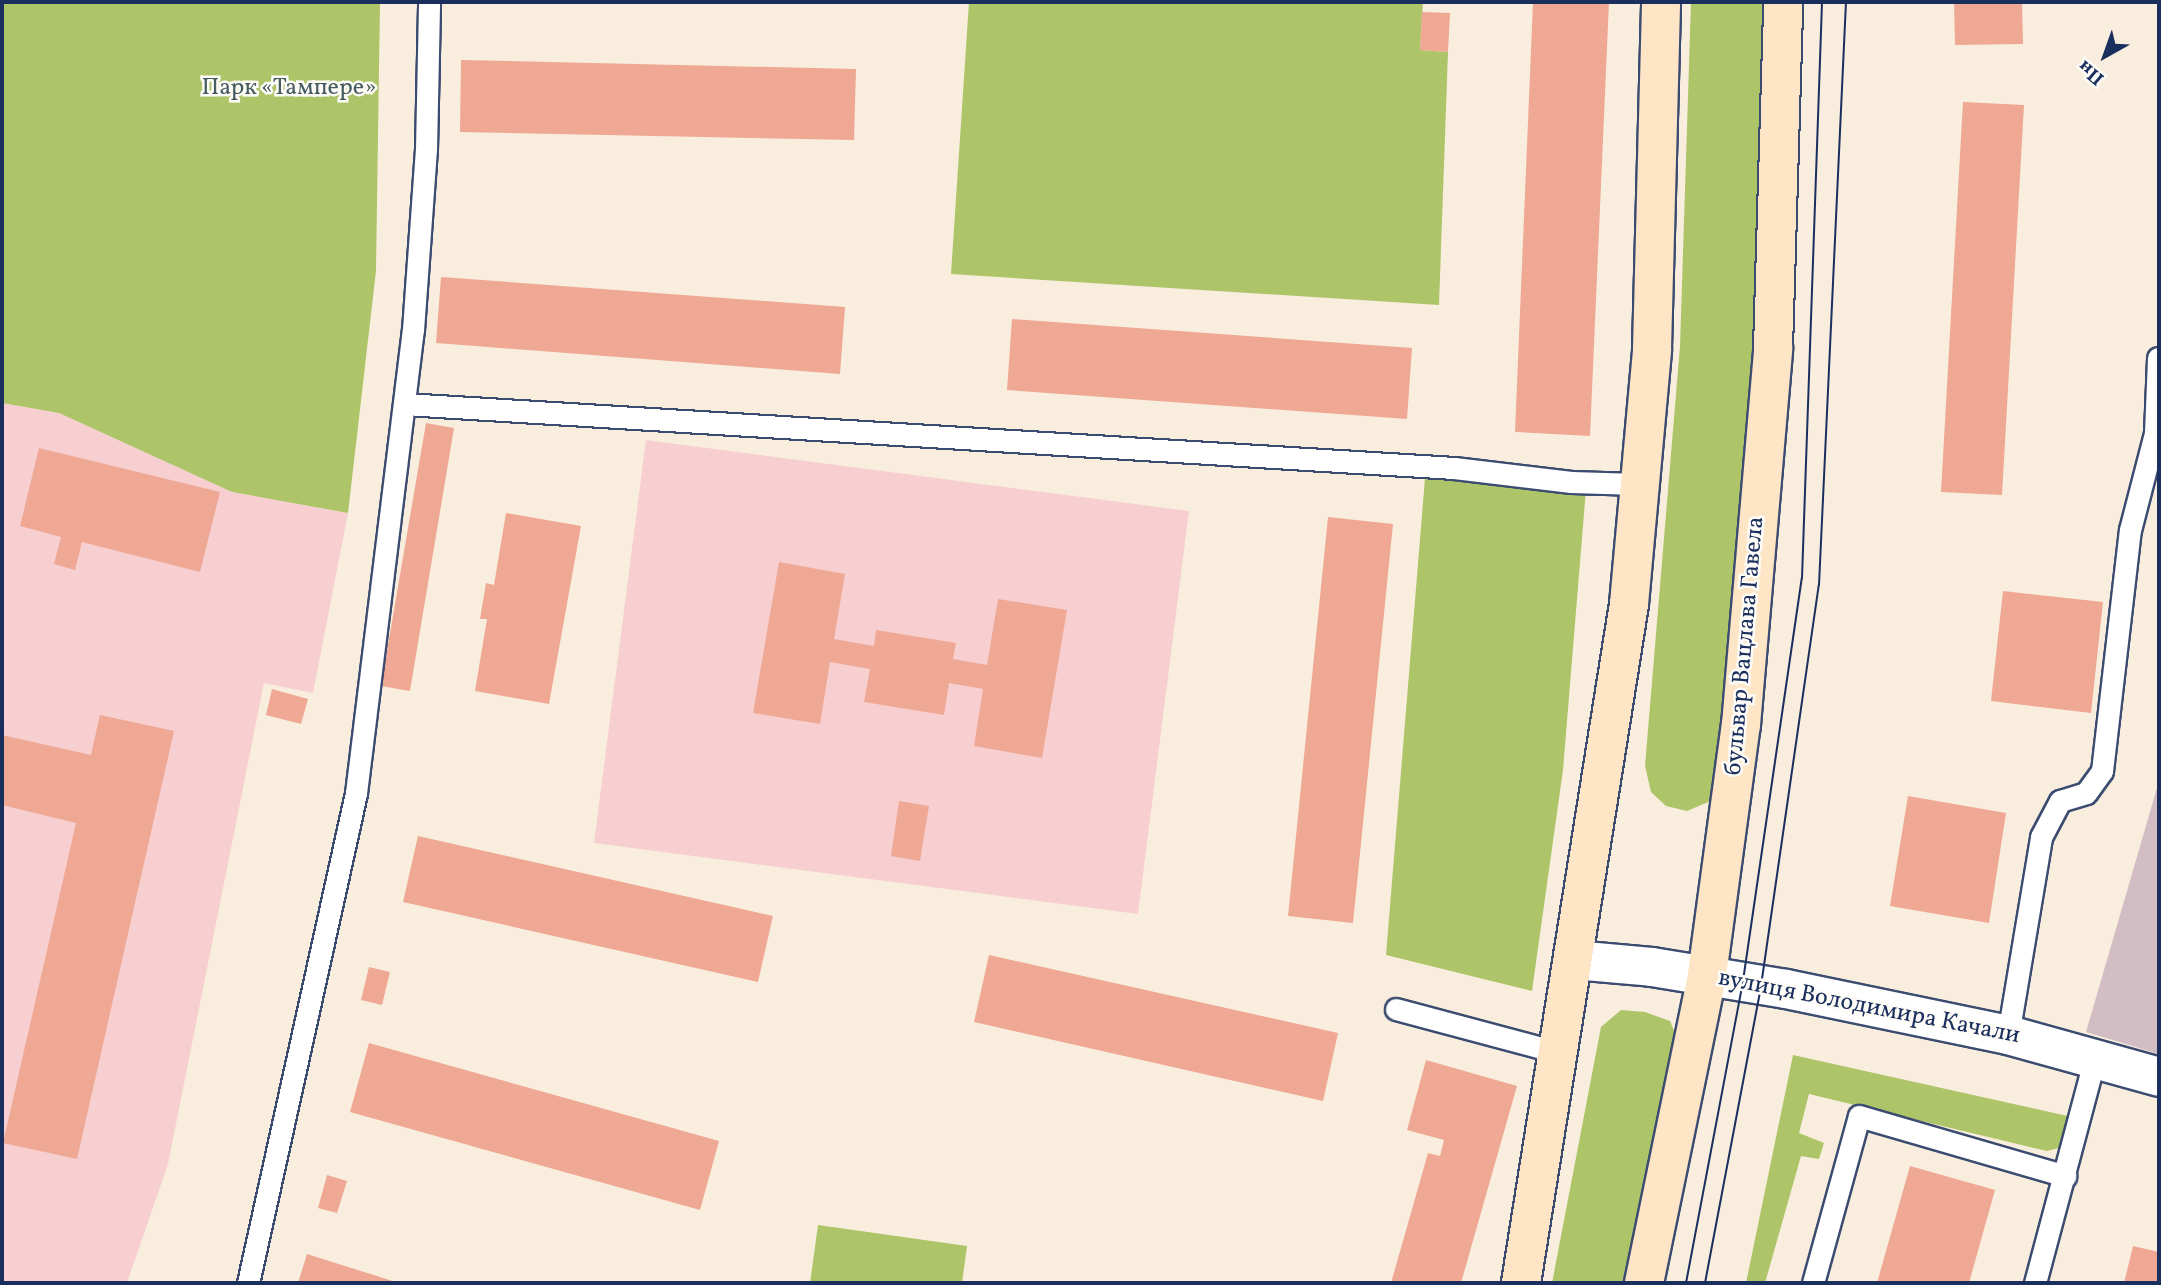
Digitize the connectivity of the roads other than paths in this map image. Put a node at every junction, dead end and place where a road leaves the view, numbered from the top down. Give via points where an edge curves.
1 (429, 2) edge
2 (1661, 2) edge
3 (1783, 2) edge
4 (2158, 358) edge
5 (405, 404) junction
6 (1637, 485) junction
7 (1574, 960) junction
8 (1707, 975) junction
9 (1396, 1009) dead end
10 (2008, 1035) junction
11 (1560, 1053) junction
12 (2095, 1057) junction
13 (2159, 1077) edge
14 (2066, 1176) junction
15 (248, 1283) edge
16 (1521, 1283) edge
17 (1644, 1283) edge
18 (1813, 1283) edge
19 (2035, 1283) edge

1 - 5 lane via 426,149
2 - 6 main road via 1652,349
3 - 8 main road, бульвар Вацлава Гавела via 1772,362 1741,725
4 - 10 lane via 2155,433 2130,530 2102,771 2085,793 2060,802 2041,837
5 - 6 lane via 1454,468
5 - 15 lane via 356,793
6 - 7 main road via 1629,604
7 - 8 street, вулиця Володимира Качали
7 - 11 main road
8 - 10 street, вулиця Володимира Качали
8 - 17 main road, бульвар Вацлава Гавела
9 - 11 lane
10 - 12 street, вулиця Володимира Качали
11 - 16 main road
12 - 13 street, вулиця Володимира Качали
12 - 14 lane
14 - 18 lane via 1859,1116
14 - 19 lane

